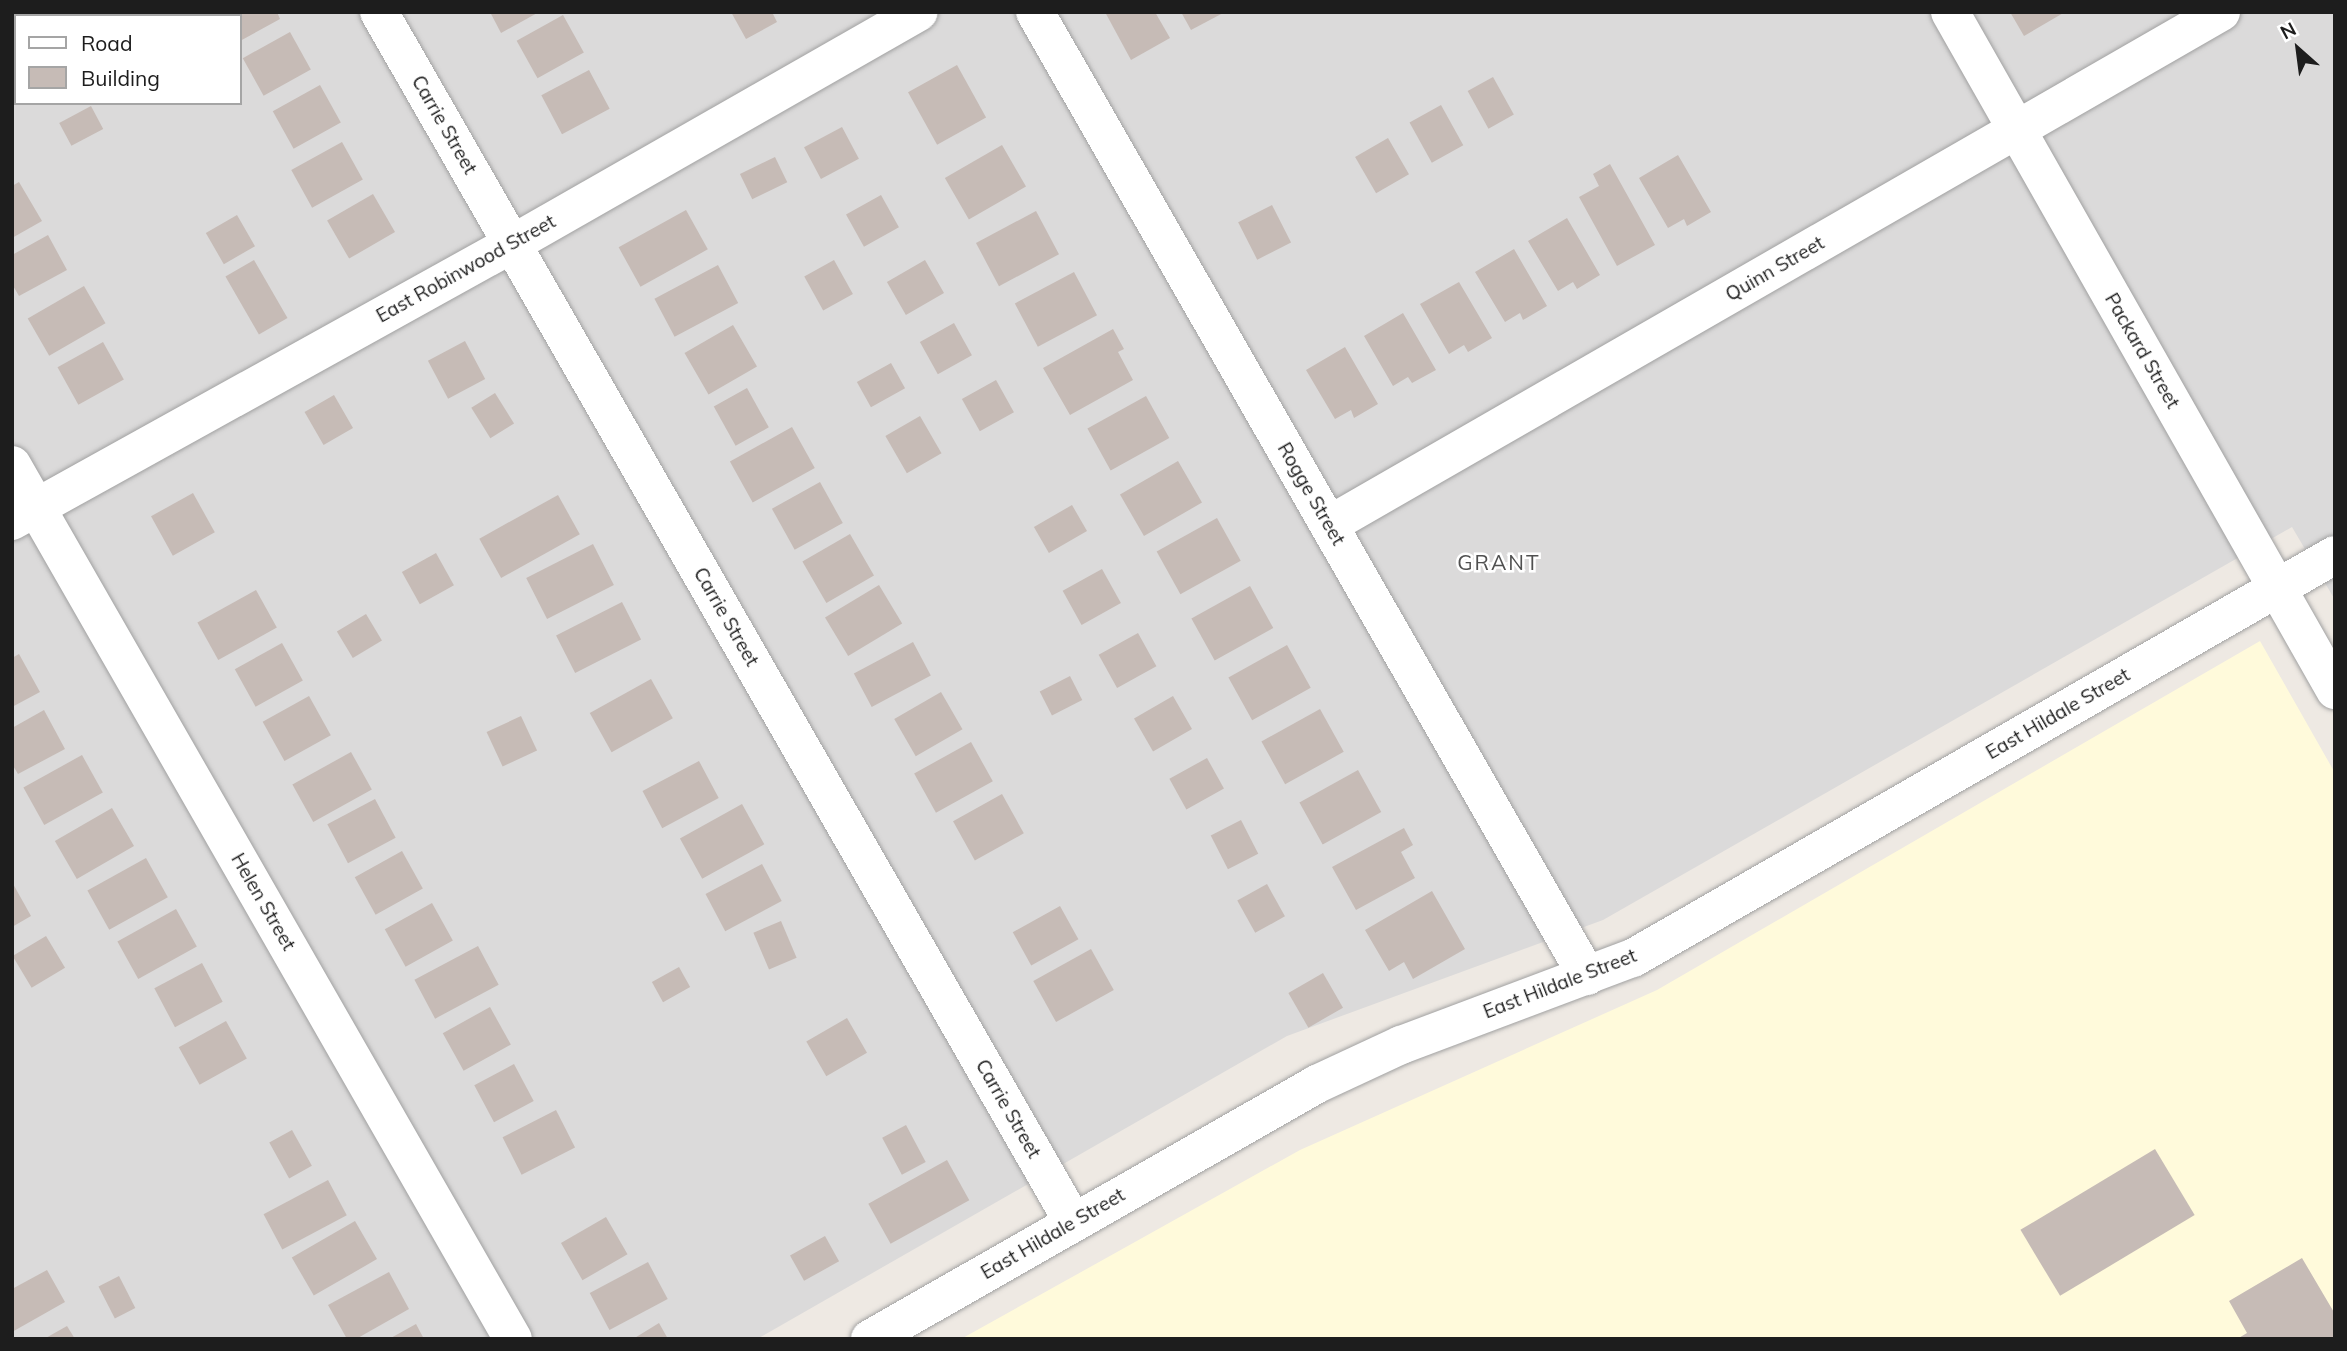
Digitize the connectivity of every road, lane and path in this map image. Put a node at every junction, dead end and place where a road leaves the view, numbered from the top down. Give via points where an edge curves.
1 (379, 12) edge
2 (918, 12) edge
3 (1035, 12) edge
4 (1950, 12) edge
5 (2221, 12) edge
6 (2017, 130) junction
7 (512, 244) junction
8 (12, 465) edge
9 (24, 514) edge
10 (1329, 525) junction
11 (2335, 555) edge
12 (2277, 588) junction
13 (2335, 690) edge
14 (1587, 976) junction
15 (1073, 1222) junction
16 (513, 1339) edge
17 (870, 1339) edge

1 - 7 street, Carrie Street
2 - 7 street, East Robinwood Street
3 - 10 street, Rogge Street
4 - 6 street, Packard Street
5 - 6 street, Quinn Street
6 - 10 street, Quinn Street
6 - 12 street, Packard Street
7 - 9 street, East Robinwood Street
7 - 15 street, Carrie Street
8 - 9 street, Helen Street
9 - 16 street, Helen Street
10 - 14 street, Rogge Street
11 - 12 street, East Hildale Street
12 - 13 street, Packard Street
12 - 14 street, East Hildale Street via 1633,958
14 - 15 street, East Hildale Street via 1401,1045 1317,1084
15 - 17 street, East Hildale Street

